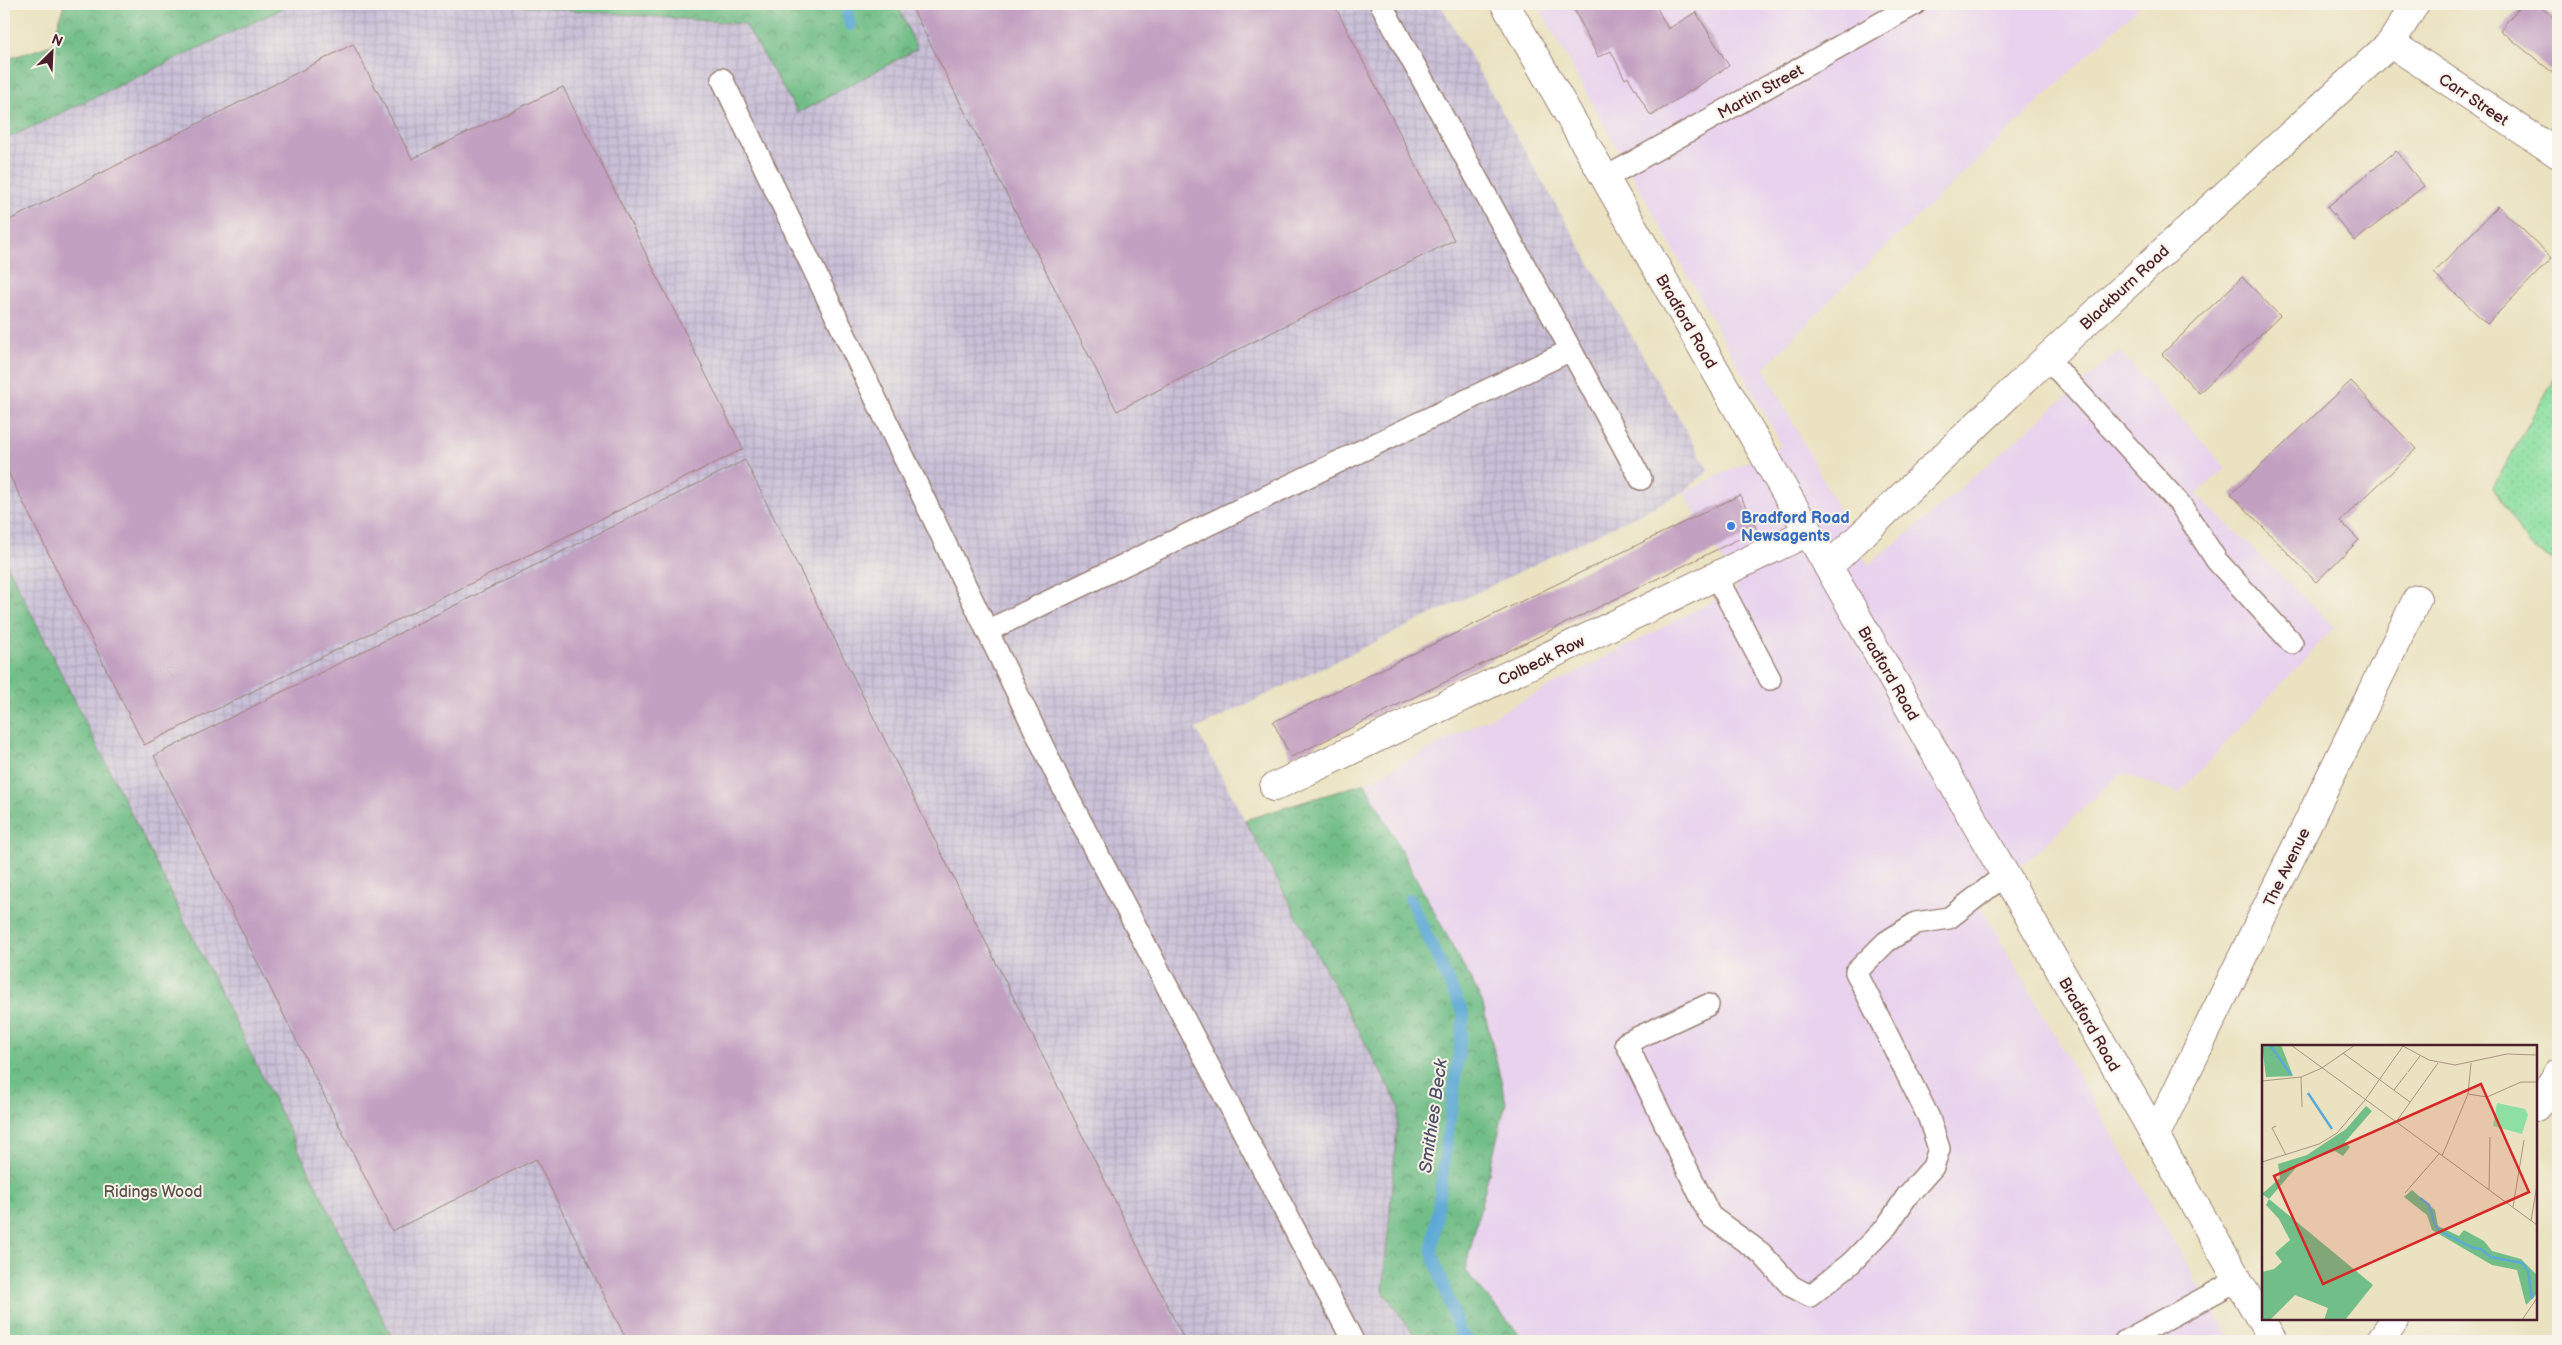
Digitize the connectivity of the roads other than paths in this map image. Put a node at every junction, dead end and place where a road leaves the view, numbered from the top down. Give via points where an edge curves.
1 (1381, 4) edge
2 (1506, 4) edge
3 (1915, 4) edge
4 (2415, 4) edge
5 (2391, 43) junction
6 (722, 79) dead end
7 (2558, 154) edge
8 (1605, 178) junction
9 (1571, 350) junction
10 (2047, 358) junction
11 (1641, 480) dead end
12 (1808, 532) junction
13 (1828, 567) junction
14 (1716, 576) junction
15 (2417, 598) dead end
16 (987, 631) junction
17 (2292, 643) dead end
18 (1770, 679) dead end
19 (1274, 787) dead end
20 (2005, 875) junction
21 (1708, 1005) dead end
22 (2558, 1073) edge
23 (2537, 1105) edge
24 (2155, 1136) junction
25 (2238, 1280) junction
26 (2394, 1320) edge
27 (1352, 1341) edge
28 (2125, 1341) edge
29 (2273, 1341) edge
30 (2380, 1341) edge

1 - 9 lane
2 - 8 street, Bradford Road
3 - 8 lane, Martin Street
4 - 5 street, Blackburn Road
5 - 7 street, Carr Street
5 - 10 street, Blackburn Road
6 - 16 lane
8 - 12 street, Bradford Road
9 - 11 lane
9 - 16 lane
10 - 13 street, Blackburn Road
10 - 17 lane via 2180,504 2217,561
12 - 13 street, Bradford Road
12 - 14 street, Colbeck Row
13 - 20 street, Bradford Road
14 - 18 lane
14 - 19 street, Colbeck Row
15 - 24 street, The Avenue
16 - 27 lane via 1059,780
20 - 21 lane via 1949,918 1916,923 1886,942 1856,972 1929,1118 1939,1148 1933,1166 1887,1226 1852,1263 1810,1296 1791,1286 1762,1253 1710,1216 1626,1042
20 - 24 street, Bradford Road
22 - 23 street
24 - 25 street, Bradford Road
25 - 28 lane
25 - 29 street, Bradford Road
26 - 30 street

